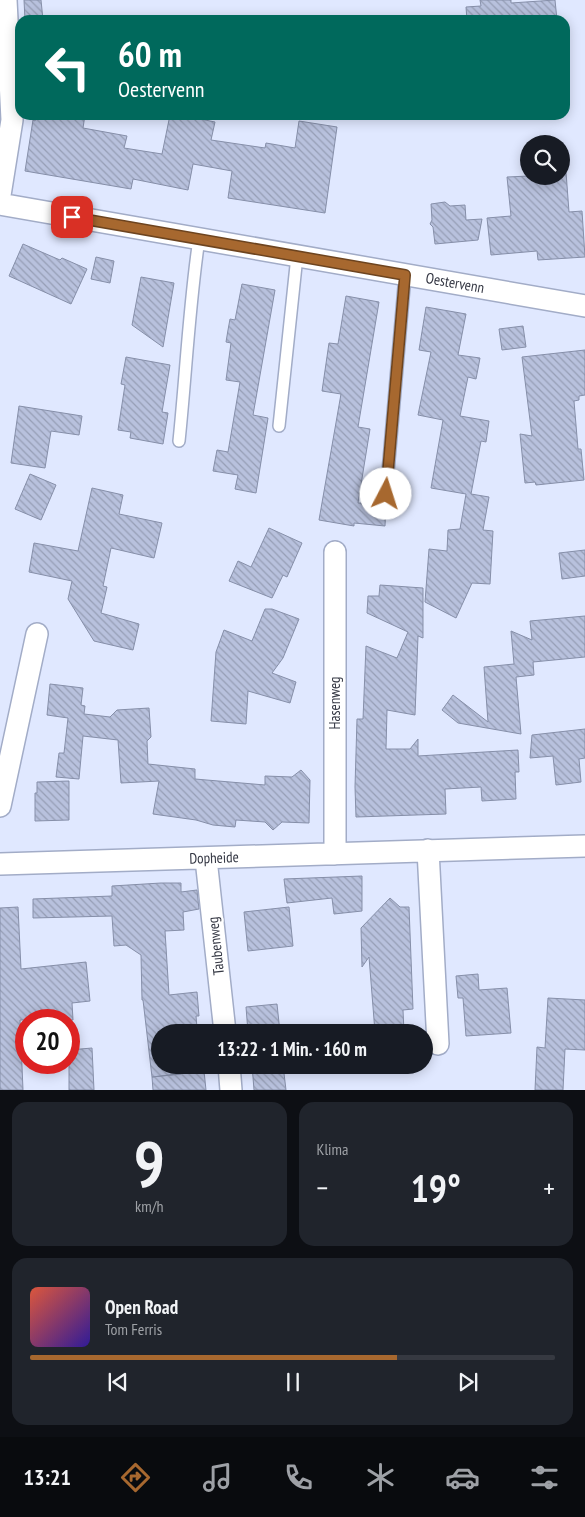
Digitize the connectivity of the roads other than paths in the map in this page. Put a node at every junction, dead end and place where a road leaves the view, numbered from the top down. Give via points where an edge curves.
1 (6, 0) edge
2 (0, 195) edge
3 (0, 204) edge
4 (199, 239) junction
5 (297, 256) junction
6 (405, 275) junction
7 (585, 306) edge
8 (279, 426) dead end
9 (179, 441) dead end
10 (386, 494) dead end
11 (336, 552) dead end
12 (37, 634) dead end
13 (0, 806) edge
14 (585, 846) edge
15 (428, 850) junction
16 (335, 854) junction
17 (206, 859) junction
18 (0, 864) edge
19 (224, 1024) edge
20 (438, 1044) dead end
21 (229, 1074) edge
22 (231, 1090) edge

1 - 2 street via 12,120
3 - 4 street, Oestervenn
4 - 5 street, Oestervenn
4 - 9 lane
5 - 6 street, Oestervenn
5 - 8 lane
6 - 7 street, Oestervenn
6 - 10 lane
11 - 16 street, Hasenweg
12 - 13 street
14 - 15 street, Dopheide
15 - 16 street, Dopheide
15 - 20 street
16 - 17 street, Dopheide
17 - 18 street, Dopheide
17 - 19 street, Taubenweg
21 - 22 street

